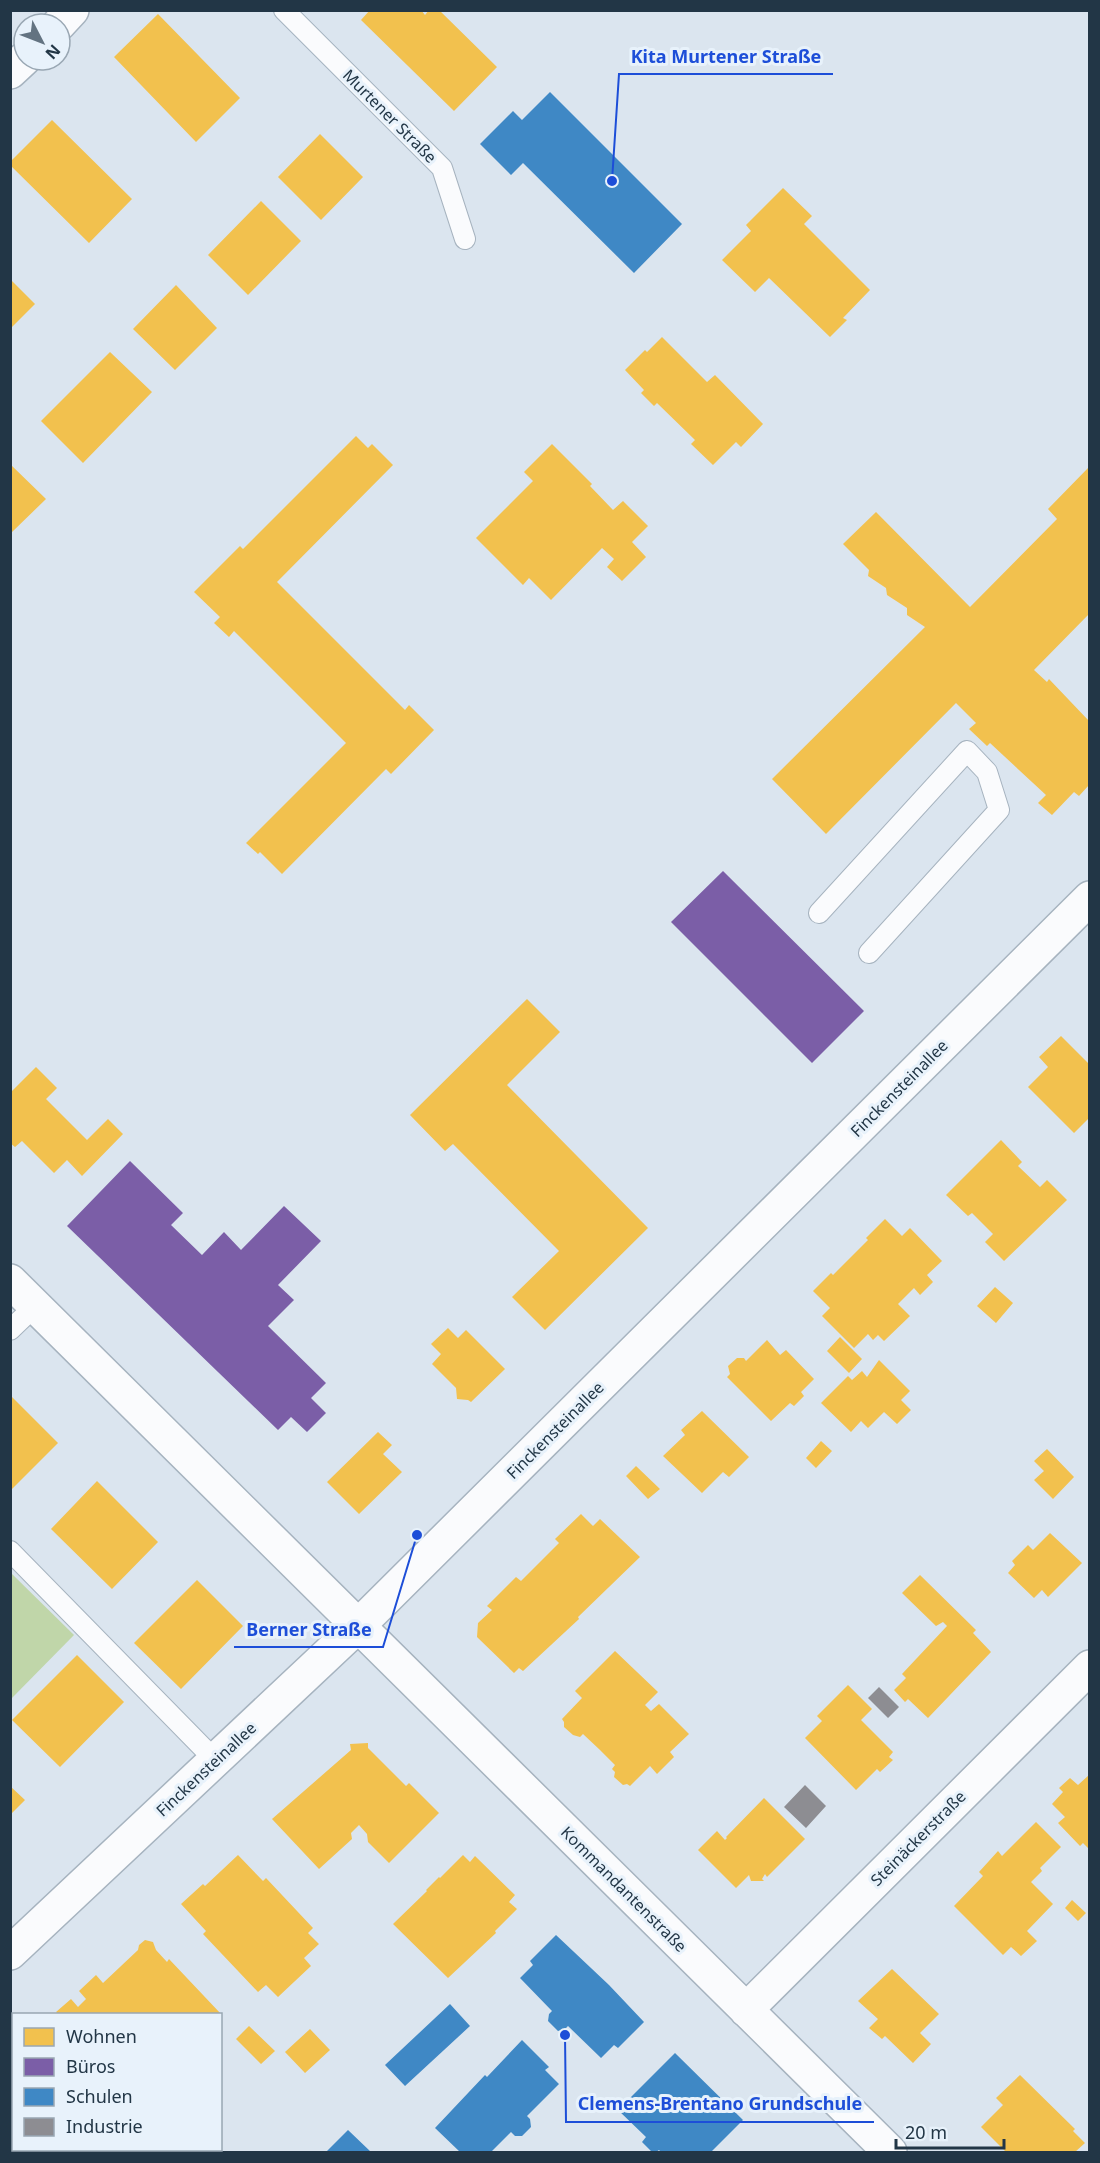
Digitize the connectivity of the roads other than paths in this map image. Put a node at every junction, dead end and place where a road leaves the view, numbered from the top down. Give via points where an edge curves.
1 (284, 10) edge
2 (465, 239) dead end
3 (1089, 898) edge
4 (819, 913) dead end
5 (869, 953) dead end
6 (10, 1281) edge
7 (35, 1306) junction
8 (10, 1330) edge
9 (10, 1551) edge
10 (359, 1625) junction
11 (1089, 1667) edge
12 (215, 1760) junction
13 (10, 1953) edge
14 (746, 2010) junction
15 (890, 2152) edge

1 - 2 lane, Murtener Straße via 442,168
3 - 10 street, Finckensteinallee
4 - 5 lane via 967,751 987,772 999,810
6 - 7 street, Kommandantenstraße
7 - 8 lane
7 - 10 street, Kommandantenstraße
9 - 12 lane
10 - 12 street, Finckensteinallee
10 - 14 street, Kommandantenstraße
11 - 14 street, Steinäckerstraße
12 - 13 street, Finckensteinallee
14 - 15 street, Kommandantenstraße

